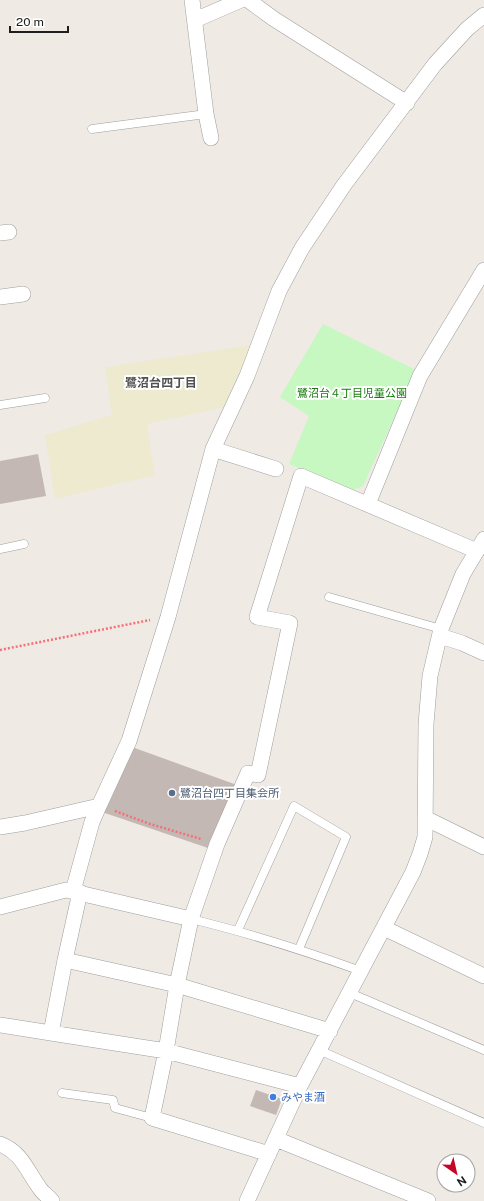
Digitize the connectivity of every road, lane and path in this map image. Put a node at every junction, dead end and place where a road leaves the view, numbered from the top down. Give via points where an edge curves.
1 (192, 0) edge
2 (241, 0) edge
3 (248, 0) edge
4 (484, 15) edge
5 (195, 20) junction
6 (407, 103) junction
7 (206, 114) junction
8 (92, 129) dead end
9 (211, 138) dead end
10 (484, 270) edge
11 (23, 294) dead end
12 (0, 297) edge
13 (45, 398) dead end
14 (0, 405) edge
15 (213, 449) junction
16 (276, 469) dead end
17 (368, 504) junction
18 (24, 544) dead end
19 (480, 545) edge
20 (0, 549) edge
21 (329, 597) dead end
22 (168, 617) junction
23 (440, 633) junction
24 (0, 650) edge
25 (484, 653) edge
26 (99, 806) junction
27 (425, 818) junction
28 (0, 828) edge
29 (217, 844) junction
30 (484, 847) edge
31 (77, 891) junction
32 (0, 907) edge
33 (191, 919) junction
34 (384, 928) junction
35 (238, 930) junction
36 (299, 949) junction
37 (65, 960) junction
38 (361, 971) junction
39 (484, 976) edge
40 (177, 985) junction
41 (350, 993) junction
42 (0, 1025) edge
43 (330, 1031) junction
44 (51, 1033) junction
45 (319, 1050) junction
46 (484, 1050) edge
47 (166, 1051) junction
48 (300, 1086) junction
49 (62, 1093) dead end
50 (152, 1118) junction
51 (484, 1123) edge
52 (276, 1139) junction
53 (0, 1144) edge
54 (269, 1154) junction
55 (52, 1201) edge
56 (247, 1201) edge
57 (428, 1201) edge

1 - 5 street
2 - 5 street
3 - 6 street
4 - 6 street via 467,29 435,64
5 - 7 street
6 - 15 street via 344,185 302,248 279,291 247,376
7 - 8 lane
7 - 9 street
10 - 17 street via 420,376
11 - 12 street
13 - 14 lane
15 - 16 street
15 - 22 street
17 - 19 street
17 - 29 street via 301,476 257,617 290,624 258,775 248,773
18 - 20 lane
19 - 23 street via 463,574
21 - 23 lane
22 - 24 path
22 - 26 street via 129,741
23 - 25 street
23 - 27 street via 430,676 426,724
26 - 28 street
26 - 29 path
26 - 31 street via 92,822
27 - 30 street
27 - 34 street via 420,854
29 - 33 street
31 - 32 street via 66,890
31 - 33 street
31 - 37 street
33 - 35 lane
33 - 40 street
34 - 38 street
34 - 39 street
35 - 36 lane
35 - 36 lane via 294,806 346,837
36 - 38 lane
37 - 40 street
37 - 44 street
38 - 41 street
40 - 43 street
40 - 47 street
41 - 43 street
41 - 46 lane
42 - 44 street
43 - 45 street
44 - 47 street
45 - 48 street
45 - 51 lane
47 - 48 street
47 - 50 street
48 - 52 street
49 - 50 lane via 113,1100 115,1108
50 - 54 street
52 - 54 street
52 - 57 street
53 - 55 street via 10,1148 26,1165 41,1190
54 - 56 street

